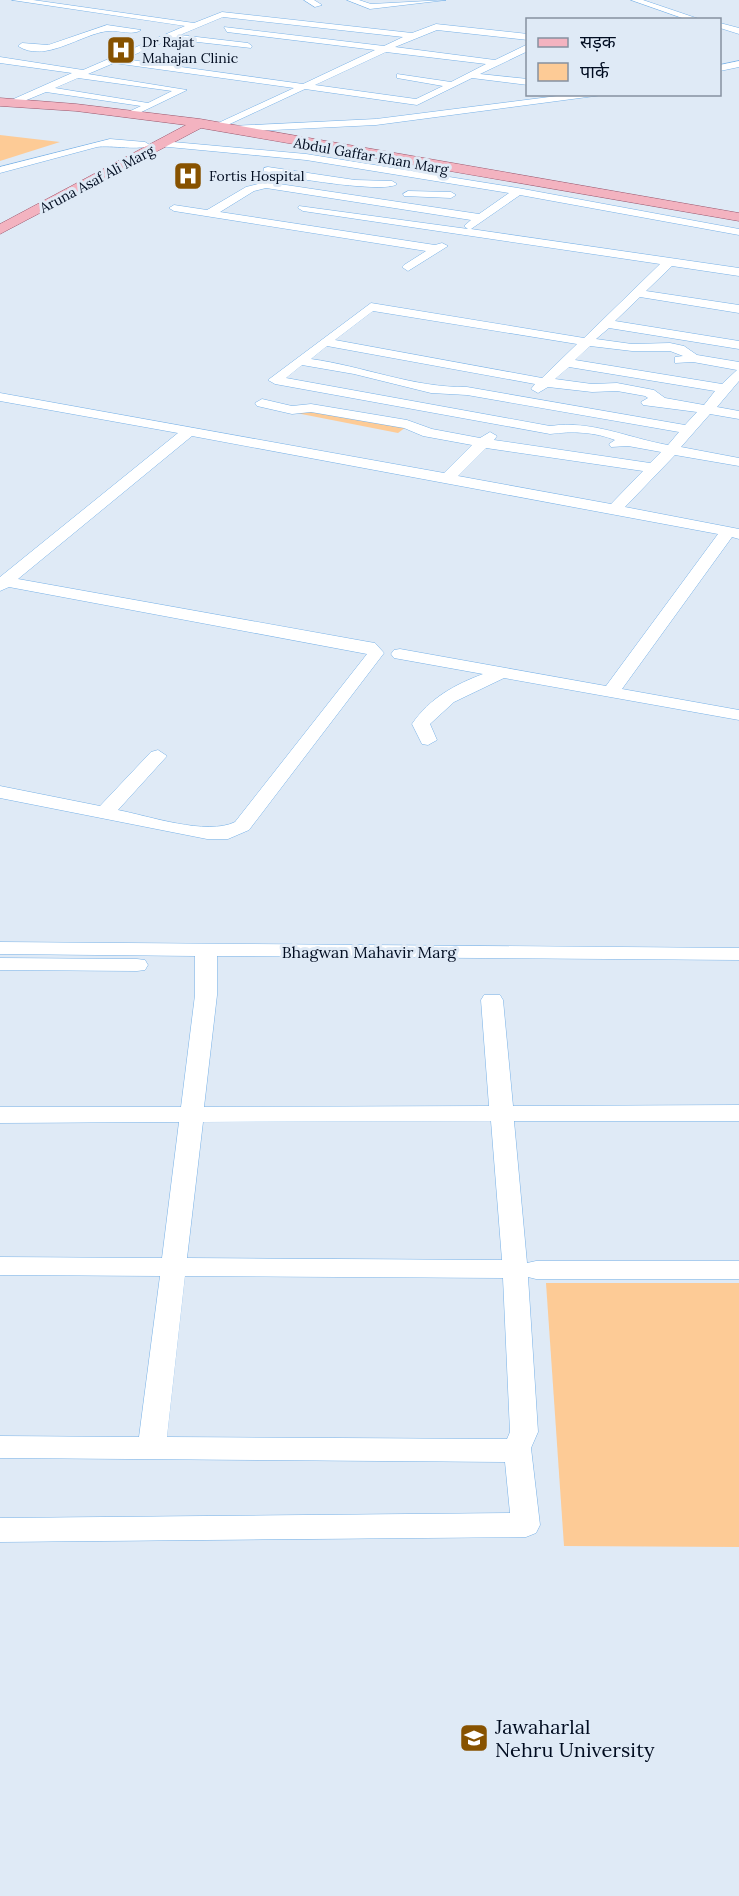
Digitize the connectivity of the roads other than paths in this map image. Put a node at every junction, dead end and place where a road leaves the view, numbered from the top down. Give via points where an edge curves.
1 (16, 0) edge
2 (308, 0) edge
3 (351, 0) edge
4 (442, 0) edge
5 (634, 0) edge
6 (318, 4) dead end
7 (198, 12) dead end
8 (218, 15) junction
9 (692, 18) edge
10 (84, 24) dead end
11 (195, 25) junction
12 (721, 26) edge
13 (112, 27) junction
14 (142, 30) dead end
15 (153, 32) dead end
16 (739, 32) edge
17 (55, 34) dead end
18 (171, 34) junction
19 (413, 36) junction
20 (76, 37) junction
21 (526, 37) edge
22 (434, 39) dead end
23 (22, 46) dead end
24 (260, 47) dead end
25 (499, 48) dead end
26 (386, 49) junction
27 (525, 50) edge
28 (340, 57) dead end
29 (721, 59) edge
30 (0, 60) edge
31 (110, 60) junction
32 (362, 60) junction
33 (736, 62) edge
34 (385, 63) dead end
35 (498, 63) junction
36 (721, 68) edge
37 (453, 72) dead end
38 (78, 73) junction
39 (475, 75) junction
40 (400, 76) dead end
41 (526, 82) edge
42 (455, 85) junction
43 (309, 86) junction
44 (42, 89) junction
45 (586, 96) edge
46 (420, 102) junction
47 (143, 103) dead end
48 (4, 105) edge
49 (458, 108) dead end
50 (131, 114) junction
51 (185, 126) junction
52 (224, 129) junction
53 (162, 144) junction
54 (146, 145) junction
55 (0, 170) edge
56 (268, 170) dead end
57 (84, 190) dead end
58 (518, 191) junction
59 (456, 196) dead end
60 (482, 200) dead end
61 (502, 203) junction
62 (174, 208) dead end
63 (303, 208) dead end
64 (210, 213) junction
65 (739, 217) edge
66 (482, 218) junction
67 (0, 221) edge
68 (739, 222) edge
69 (0, 232) edge
70 (739, 232) edge
71 (461, 233) junction
72 (436, 249) junction
73 (669, 262) junction
74 (408, 267) dead end
75 (739, 272) edge
76 (636, 293) junction
77 (739, 309) edge
78 (604, 323) junction
79 (324, 342) junction
80 (585, 342) junction
81 (739, 345) edge
82 (299, 361) junction
83 (564, 362) junction
84 (739, 366) edge
85 (739, 373) edge
86 (544, 382) junction
87 (725, 389) junction
88 (0, 397) edge
89 (524, 402) junction
90 (262, 403) dead end
91 (707, 410) junction
92 (739, 415) edge
93 (504, 422) junction
94 (689, 430) junction
95 (190, 431) junction
96 (483, 442) junction
97 (672, 450) junction
98 (739, 462) edge
99 (654, 468) junction
100 (447, 478) junction
101 (614, 508) junction
102 (733, 533) edge
103 (2, 583) edge
104 (400, 654) dead end
105 (504, 672) junction
106 (612, 690) junction
107 (739, 715) edge
108 (428, 740) dead end
109 (158, 756) dead end
110 (0, 792) edge
111 (104, 813) junction
112 (0, 948) edge
113 (739, 954) edge
114 (207, 959) junction
115 (0, 964) edge
116 (739, 965) edge
117 (492, 1000) dead end
118 (500, 1113) junction
119 (739, 1113) edge
120 (0, 1114) edge
121 (191, 1116) junction
122 (175, 1265) junction
123 (0, 1266) edge
124 (526, 1270) junction
125 (739, 1270) edge
126 (0, 1447) edge
127 (152, 1448) junction
128 (517, 1448) junction
129 (0, 1530) edge

1 - 11 street
2 - 6 street
3 - 4 street via 370,7
5 - 9 street
7 - 8 street
8 - 11 street
8 - 19 street
10 - 13 street
11 - 18 street
11 - 26 street
12 - 16 street
13 - 14 street
13 - 20 street
15 - 18 street
17 - 20 street
18 - 24 street
18 - 31 street
19 - 21 street via 438,27
19 - 22 street
19 - 26 street
20 - 23 street via 46,49
25 - 27 street
26 - 32 street
26 - 35 street
27 - 35 street
28 - 32 street
29 - 33 street
30 - 38 street
31 - 38 street
31 - 43 street
32 - 34 street
32 - 43 street
33 - 36 street
35 - 39 street
37 - 39 street
38 - 44 street
38 - 50 street via 182,90
39 - 41 street
39 - 42 street
40 - 42 street
42 - 46 street
43 - 46 street
43 - 52 street via 242,116
44 - 47 street
44 - 48 street
45 - 52 street via 376,122
46 - 49 street
48 - 50 main road, Abdul Gaffar Khan Marg
48 - 51 main road
50 - 51 main road, Abdul Gaffar Khan Marg
51 - 52 main road, Abdul Gaffar Khan Marg
51 - 53 main road, Aruna Asaf Ali Marg
51 - 54 main road, Aruna Asaf Ali Marg
52 - 65 main road, Abdul Gaffar Khan Marg via 482,170
52 - 68 main road, Abdul Gaffar Khan Marg
53 - 58 street via 306,157
53 - 69 main road, Aruna Asaf Ali Marg
54 - 55 street via 96,144
54 - 67 main road, Aruna Asaf Ali Marg
56 - 59 street via 389,192
57 - 69 street
58 - 61 street
58 - 70 street
60 - 61 street
61 - 66 street
62 - 64 street
63 - 71 street
64 - 66 street via 250,189 266,185
64 - 72 street
66 - 71 street
71 - 72 street
71 - 73 street
72 - 74 street
73 - 75 street
73 - 76 street
76 - 77 street
76 - 78 street
78 - 80 street
78 - 81 street
79 - 80 street via 371,306
79 - 82 street
79 - 86 street
80 - 83 street
80 - 84 street via 631,348 640,355 672,360 693,358
82 - 89 street via 375,374 435,390 467,391
82 - 93 street via 275,380
83 - 86 street
83 - 87 street
85 - 87 street
86 - 89 street
86 - 91 street via 592,388 622,399 662,401
87 - 91 street
88 - 95 street
89 - 93 street
89 - 94 street
90 - 96 street via 292,410 297,416 390,433 428,433
91 - 92 street
91 - 94 street
93 - 96 street
93 - 97 street via 550,430 556,436 570,439 628,442
94 - 97 street
95 - 100 street
95 - 103 street
96 - 99 street
96 - 100 street
97 - 98 street
97 - 99 street
99 - 101 street
100 - 101 street
101 - 102 street
102 - 106 street
103 - 111 street via 369,646 376,651 236,830 228,834 207,833
104 - 105 street
105 - 106 street
105 - 108 street via 456,690 432,708 421,724
106 - 107 street
109 - 111 street
110 - 111 street
112 - 114 street, Bhagwan Mahavir Marg
113 - 114 street, Bhagwan Mahavir Marg
114 - 115 street, Bhagwan Mahavir Marg
114 - 116 street, Bhagwan Mahavir Marg
114 - 121 street
117 - 118 street
118 - 119 street
118 - 121 street
118 - 124 street
120 - 121 street
121 - 122 street
122 - 123 street
122 - 124 street
122 - 127 street
124 - 125 street
124 - 128 street via 524,1432
126 - 127 street
127 - 128 street
128 - 129 street via 526,1525

